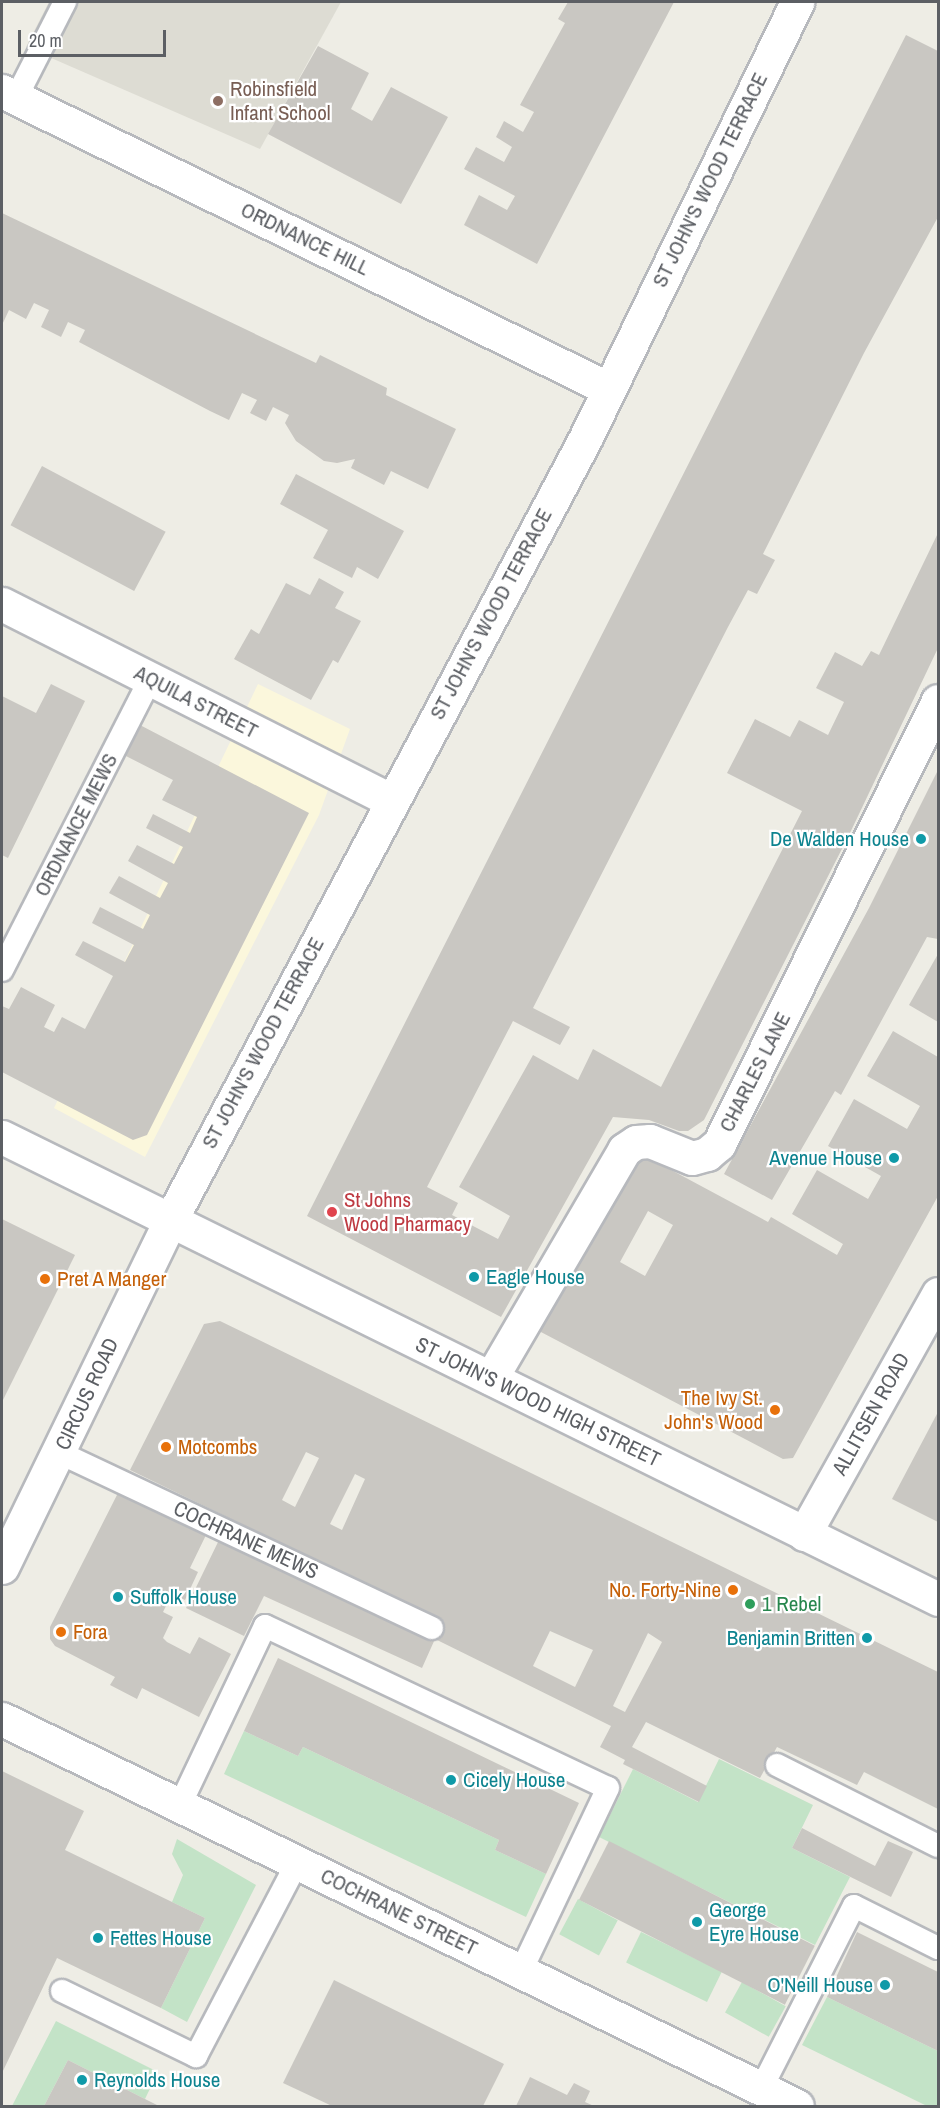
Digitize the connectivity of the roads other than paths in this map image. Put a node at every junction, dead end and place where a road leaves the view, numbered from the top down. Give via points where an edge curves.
1 (65, 2) edge
2 (797, 2) edge
3 (9, 94) edge
4 (609, 389) junction
5 (2, 604) edge
6 (150, 679) junction
7 (939, 701) edge
8 (390, 800) junction
9 (2, 970) edge
10 (2, 1137) edge
11 (171, 1219) junction
12 (939, 1294) edge
13 (491, 1378) junction
14 (60, 1453) junction
15 (804, 1534) junction
16 (2, 1567) edge
17 (939, 1599) edge
18 (432, 1628) dead end
19 (2, 1719) edge
20 (777, 1765) dead end
21 (180, 1806) junction
22 (939, 1846) edge
23 (297, 1863) junction
24 (939, 1948) edge
25 (521, 1971) junction
26 (62, 1991) dead end
27 (762, 2089) junction
28 (797, 2106) edge

1 - 3 lane
2 - 4 street, ST JOHN'S WOOD TERRACE
3 - 4 street, ORDNANCE HILL
4 - 8 street, ST JOHN'S WOOD TERRACE
5 - 6 street, AQUILA STREET
6 - 8 street, AQUILA STREET
6 - 9 lane, ORDNANCE MEWS
7 - 13 street, CHARLES LANE via 719,1144 707,1155 692,1158 650,1141 636,1142 624,1150
8 - 11 street, ST JOHN'S WOOD TERRACE
10 - 11 street, ST JOHN'S WOOD HIGH STREET
11 - 13 street, ST JOHN'S WOOD HIGH STREET
11 - 14 street, CIRCUS ROAD
12 - 15 street, ALLITSEN ROAD
13 - 15 street, ST JOHN'S WOOD HIGH STREET
14 - 16 street, CIRCUS ROAD
14 - 18 lane, COCHRANE MEWS
15 - 17 street, ST JOHN'S WOOD HIGH STREET
19 - 21 street, COCHRANE STREET
20 - 22 lane
21 - 23 street, COCHRANE STREET
21 - 25 lane via 265,1626 608,1788
23 - 25 street, COCHRANE STREET
23 - 26 lane via 196,2056
24 - 27 lane via 854,1906
25 - 27 street, COCHRANE STREET
27 - 28 street, COCHRANE STREET

